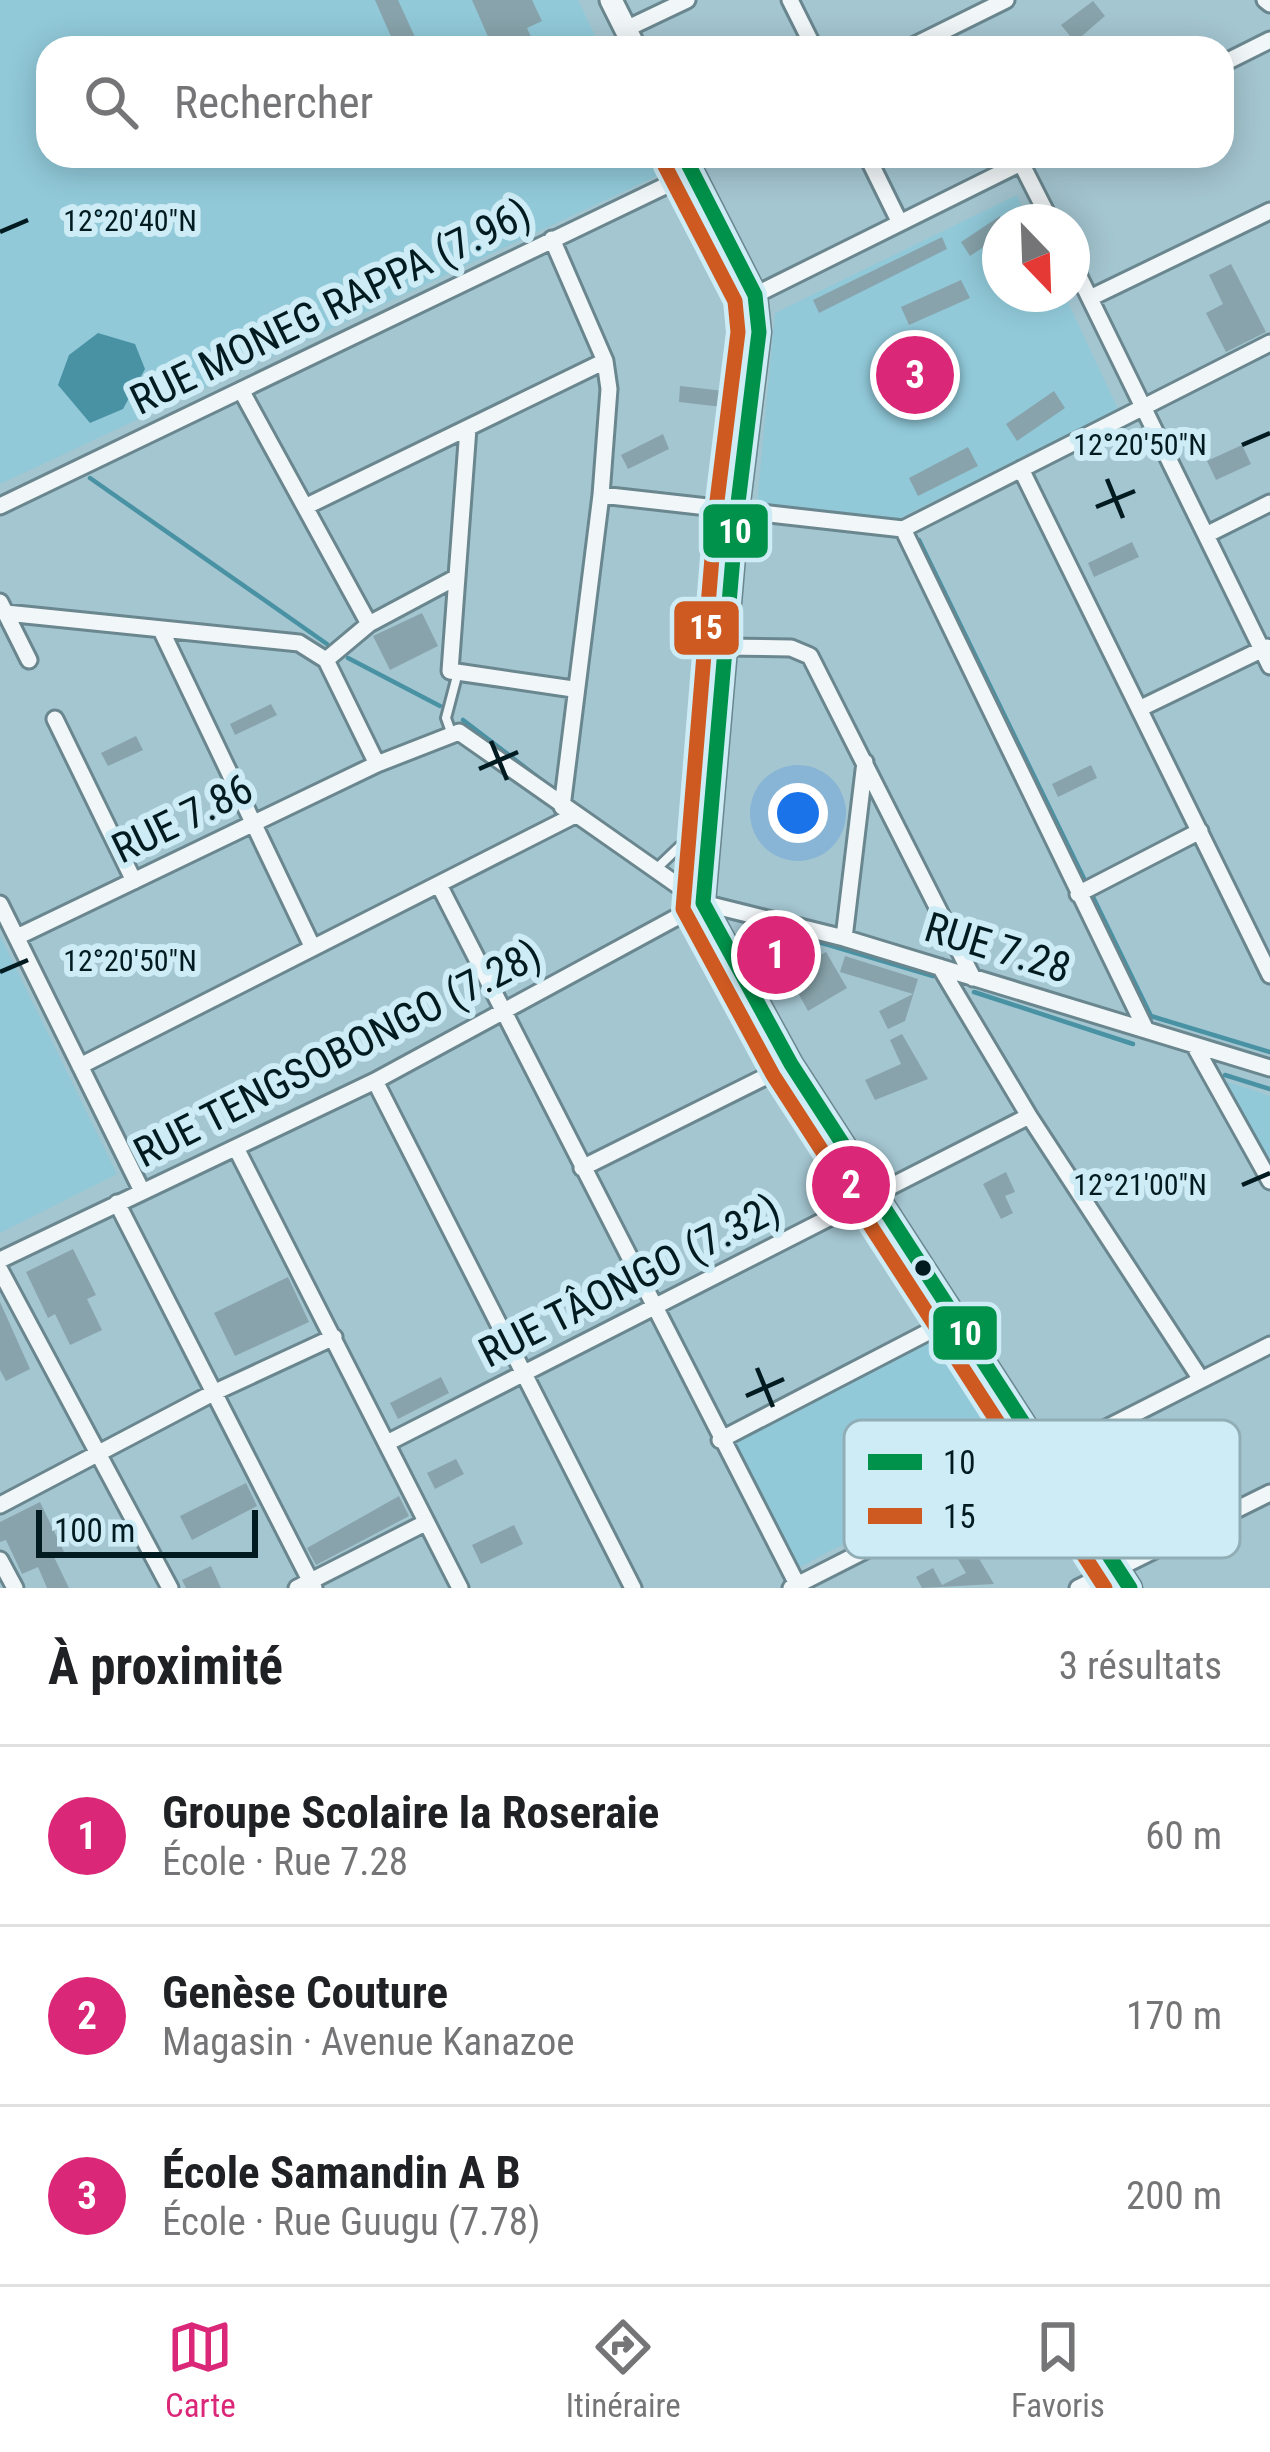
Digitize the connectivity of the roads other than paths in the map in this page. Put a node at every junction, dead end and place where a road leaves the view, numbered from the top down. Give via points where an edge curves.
1 (611, 0) edge
2 (687, 0) edge
3 (790, 0) edge
4 (1006, 0) edge
5 (629, 36) edge
6 (634, 36) edge
7 (808, 36) edge
8 (933, 36) edge
9 (1270, 40) edge
10 (1234, 58) edge
11 (681, 168) edge
12 (690, 168) edge
13 (873, 168) edge
14 (1010, 168) edge
15 (1031, 168) edge
16 (1044, 204) edge
17 (1270, 211) edge
18 (900, 223) junction
19 (552, 239) junction
20 (755, 295) junction
21 (1090, 298) joint
22 (1270, 343) edge
23 (604, 361) junction
24 (241, 390) junction
25 (1142, 408) junction
26 (468, 428) junction
27 (1021, 469) junction
28 (602, 495) junction
29 (1270, 503) edge
30 (0, 506) edge
31 (307, 506) junction
32 (737, 511) junction
33 (903, 529) junction
34 (1206, 535) junction
35 (457, 577) junction
36 (3, 608) edge
37 (369, 624) junction
38 (162, 632) junction
39 (724, 647) junction
40 (1266, 648) edge
41 (29, 660) dead end
42 (326, 660) junction
43 (1270, 666) edge
44 (457, 676) junction
45 (573, 689) junction
46 (1139, 709) junction
47 (55, 718) dead end
48 (451, 732) junction
49 (866, 759) junction
50 (377, 764) junction
51 (568, 811) junction
52 (255, 823) junction
53 (1200, 831) junction
54 (708, 845) junction
55 (655, 869) junction
56 (134, 881) junction
57 (439, 885) junction
58 (1078, 894) junction
59 (703, 903) junction
60 (0, 904) edge
61 (17, 937) junction
62 (844, 938) junction
63 (313, 948) junction
64 (940, 968) junction
65 (1270, 975) edge
66 (973, 978) junction
67 (504, 1013) junction
68 (1146, 1030) junction
69 (1194, 1045) junction
70 (791, 1064) junction
71 (80, 1066) junction
72 (1270, 1068) edge
73 (375, 1081) junction
74 (1029, 1116) junction
75 (236, 1148) junction
76 (582, 1168) junction
77 (1270, 1181) edge
78 (142, 1191) junction
79 (875, 1194) junction
80 (118, 1203) junction
81 (0, 1260) edge
82 (0, 1270) edge
83 (654, 1307) junction
84 (955, 1318) junction
85 (334, 1337) junction
86 (1270, 1345) edge
87 (523, 1374) junction
88 (1200, 1378) junction
89 (212, 1394) junction
90 (1023, 1420) edge
91 (1119, 1420) edge
92 (720, 1440) junction
93 (389, 1442) junction
94 (96, 1454) junction
95 (1270, 1493) edge
96 (0, 1505) edge
97 (1240, 1508) edge
98 (425, 1522) junction
99 (852, 1558) edge
100 (1111, 1558) edge
101 (1137, 1558) edge
102 (0, 1559) edge
103 (1117, 1568) junction
104 (307, 1586) edge
105 (796, 1587) edge
106 (15, 1588) edge
107 (170, 1588) edge
108 (460, 1588) edge
109 (633, 1588) edge
110 (1078, 1588) edge
111 (1130, 1588) edge

1 - 5 street
2 - 6 street
3 - 7 street
4 - 8 street
9 - 10 street
11 - 19 street, RUE MONEG RAPPA (7.96)
12 - 20 street
13 - 18 street
14 - 18 street
15 - 16 street
17 - 21 street
18 - 20 street
19 - 23 street
19 - 24 street, RUE MONEG RAPPA (7.96)
20 - 32 street via 760,332
21 - 25 street
22 - 25 street
23 - 26 street
23 - 28 street
24 - 30 street, RUE MONEG RAPPA (7.96)
24 - 31 street
25 - 27 street
25 - 34 street
26 - 31 street
26 - 35 street
27 - 33 street
27 - 46 street
28 - 32 street
28 - 45 street
29 - 34 street
31 - 37 street
32 - 33 street
32 - 39 street
33 - 58 street
34 - 40 street
35 - 37 street
35 - 44 street via 450,667
36 - 38 street
36 - 41 street
37 - 42 street
38 - 42 street via 299,643
38 - 52 street
39 - 49 street via 791,647 810,656
39 - 54 street
40 - 43 street
40 - 46 street
42 - 50 street
44 - 45 street
44 - 48 lane via 446,718
45 - 51 street
46 - 53 street
47 - 56 street
48 - 50 street, RUE 7.86
48 - 51 street via 466,734
49 - 62 street
49 - 66 street
50 - 52 street, RUE 7.86
51 - 55 street
51 - 57 street
52 - 56 street, RUE 7.86
52 - 63 street
53 - 58 street
53 - 65 street
54 - 55 lane via 679,847
54 - 59 street
55 - 59 street
56 - 61 street, RUE 7.86
57 - 63 street
57 - 67 street
58 - 68 street
59 - 62 street, RUE 7.28
59 - 67 street, RUE TENGSOBONGO (7.28)
59 - 70 street
60 - 61 street
61 - 71 street
62 - 64 street, RUE 7.28
63 - 71 street
64 - 66 street, RUE 7.28
64 - 74 street
66 - 68 street, RUE 7.28
67 - 73 street, RUE TENGSOBONGO (7.28)
67 - 76 street
68 - 69 street, RUE 7.28
69 - 72 street, RUE 7.28
69 - 77 street
70 - 76 street
70 - 79 street
71 - 78 street
73 - 75 street, RUE TENGSOBONGO (7.28)
73 - 87 street
74 - 79 street, RUE TÂONGO (7.32)
74 - 88 street
75 - 78 street, RUE TENGSOBONGO (7.28)
75 - 85 street
76 - 83 street
78 - 80 street, RUE TENGSOBONGO (7.28)
79 - 83 street, RUE TÂONGO (7.32)
79 - 84 street
80 - 81 street, RUE TENGSOBONGO (7.28)
80 - 89 street
82 - 94 street
83 - 87 street, RUE TÂONGO (7.32)
83 - 92 street
84 - 90 street
84 - 92 street
85 - 89 street
85 - 93 street
86 - 88 street
87 - 93 street, RUE TÂONGO (7.32)
87 - 109 street
88 - 91 street
89 - 94 street
89 - 104 street
92 - 105 street
93 - 98 street
94 - 96 street
94 - 107 street
95 - 97 street
98 - 104 street
98 - 108 street
99 - 105 street
100 - 103 street
101 - 103 street
102 - 106 street
103 - 110 street
103 - 111 street

